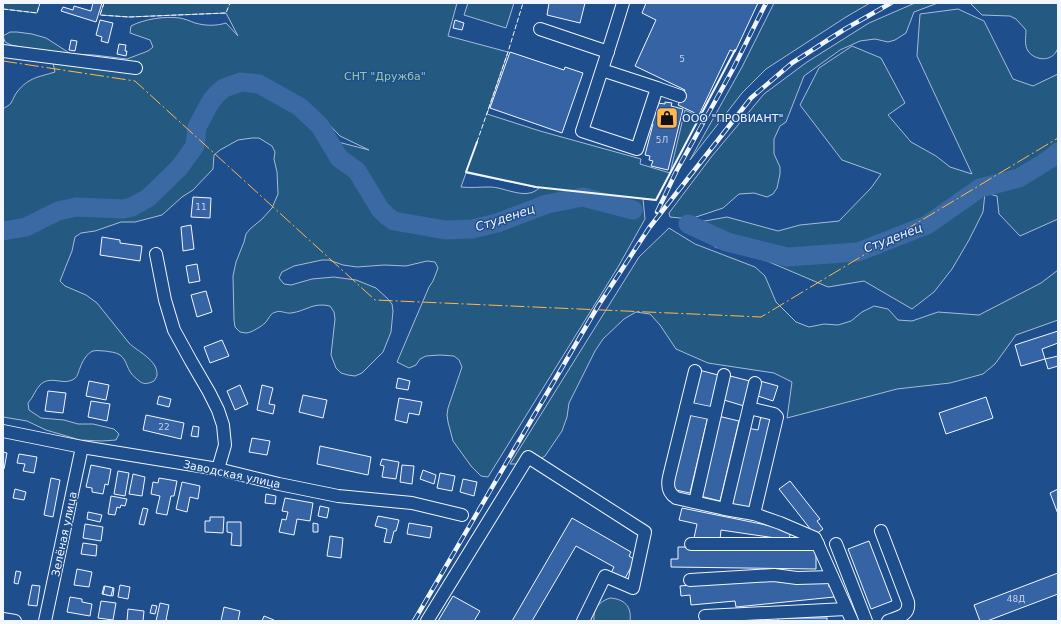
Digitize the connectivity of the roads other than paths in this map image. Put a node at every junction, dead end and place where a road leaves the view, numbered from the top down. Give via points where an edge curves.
1 (623, 3) edge
2 (540, 29) dead end
3 (3, 51) edge
4 (608, 52) junction
5 (136, 68) dead end
6 (602, 70) junction
7 (657, 88) junction
8 (680, 96) dead end
9 (156, 254) dead end
10 (695, 371) dead end
11 (724, 375) dead end
12 (755, 383) dead end
13 (686, 408) junction
14 (749, 408) junction
15 (715, 414) junction
16 (3, 430) edge
17 (82, 447) junction
18 (218, 469) junction
19 (695, 502) junction
20 (724, 509) junction
21 (754, 514) junction
22 (462, 515) dead end
23 (881, 531) dead end
24 (691, 544) dead end
25 (818, 544) junction
26 (836, 544) dead end
27 (832, 577) junction
28 (690, 580) dead end
29 (846, 609) junction
30 (705, 616) dead end
31 (3, 619) edge
32 (15, 621) edge
33 (45, 621) edge
34 (427, 621) edge
35 (583, 621) edge
36 (852, 621) edge
37 (866, 621) edge
38 (888, 621) edge

1 - 4 street
2 - 4 street
3 - 5 street
4 - 6 street
6 - 7 street
6 - 7 street via 582,131 637,149
7 - 8 street
9 - 18 street via 174,330 209,392 223,425 225,445
10 - 13 street
11 - 15 street
12 - 14 street
13 - 15 street
13 - 19 street via 668,484 672,496
14 - 20 street
14 - 21 street via 777,417
15 - 19 street
16 - 17 street, Заводская улица
17 - 18 street, Заводская улица
17 - 33 street, Зелёная улица
18 - 22 street, Заводская улица via 338,496 412,503
19 - 20 street
20 - 21 street
21 - 25 street via 815,538
23 - 38 street via 909,608 902,616
24 - 25 street
25 - 27 street
26 - 37 street
27 - 28 street via 797,578 774,575
27 - 29 street
29 - 30 street
29 - 36 street
31 - 32 street
34 - 35 street via 528,457 645,532 633,588 605,576

